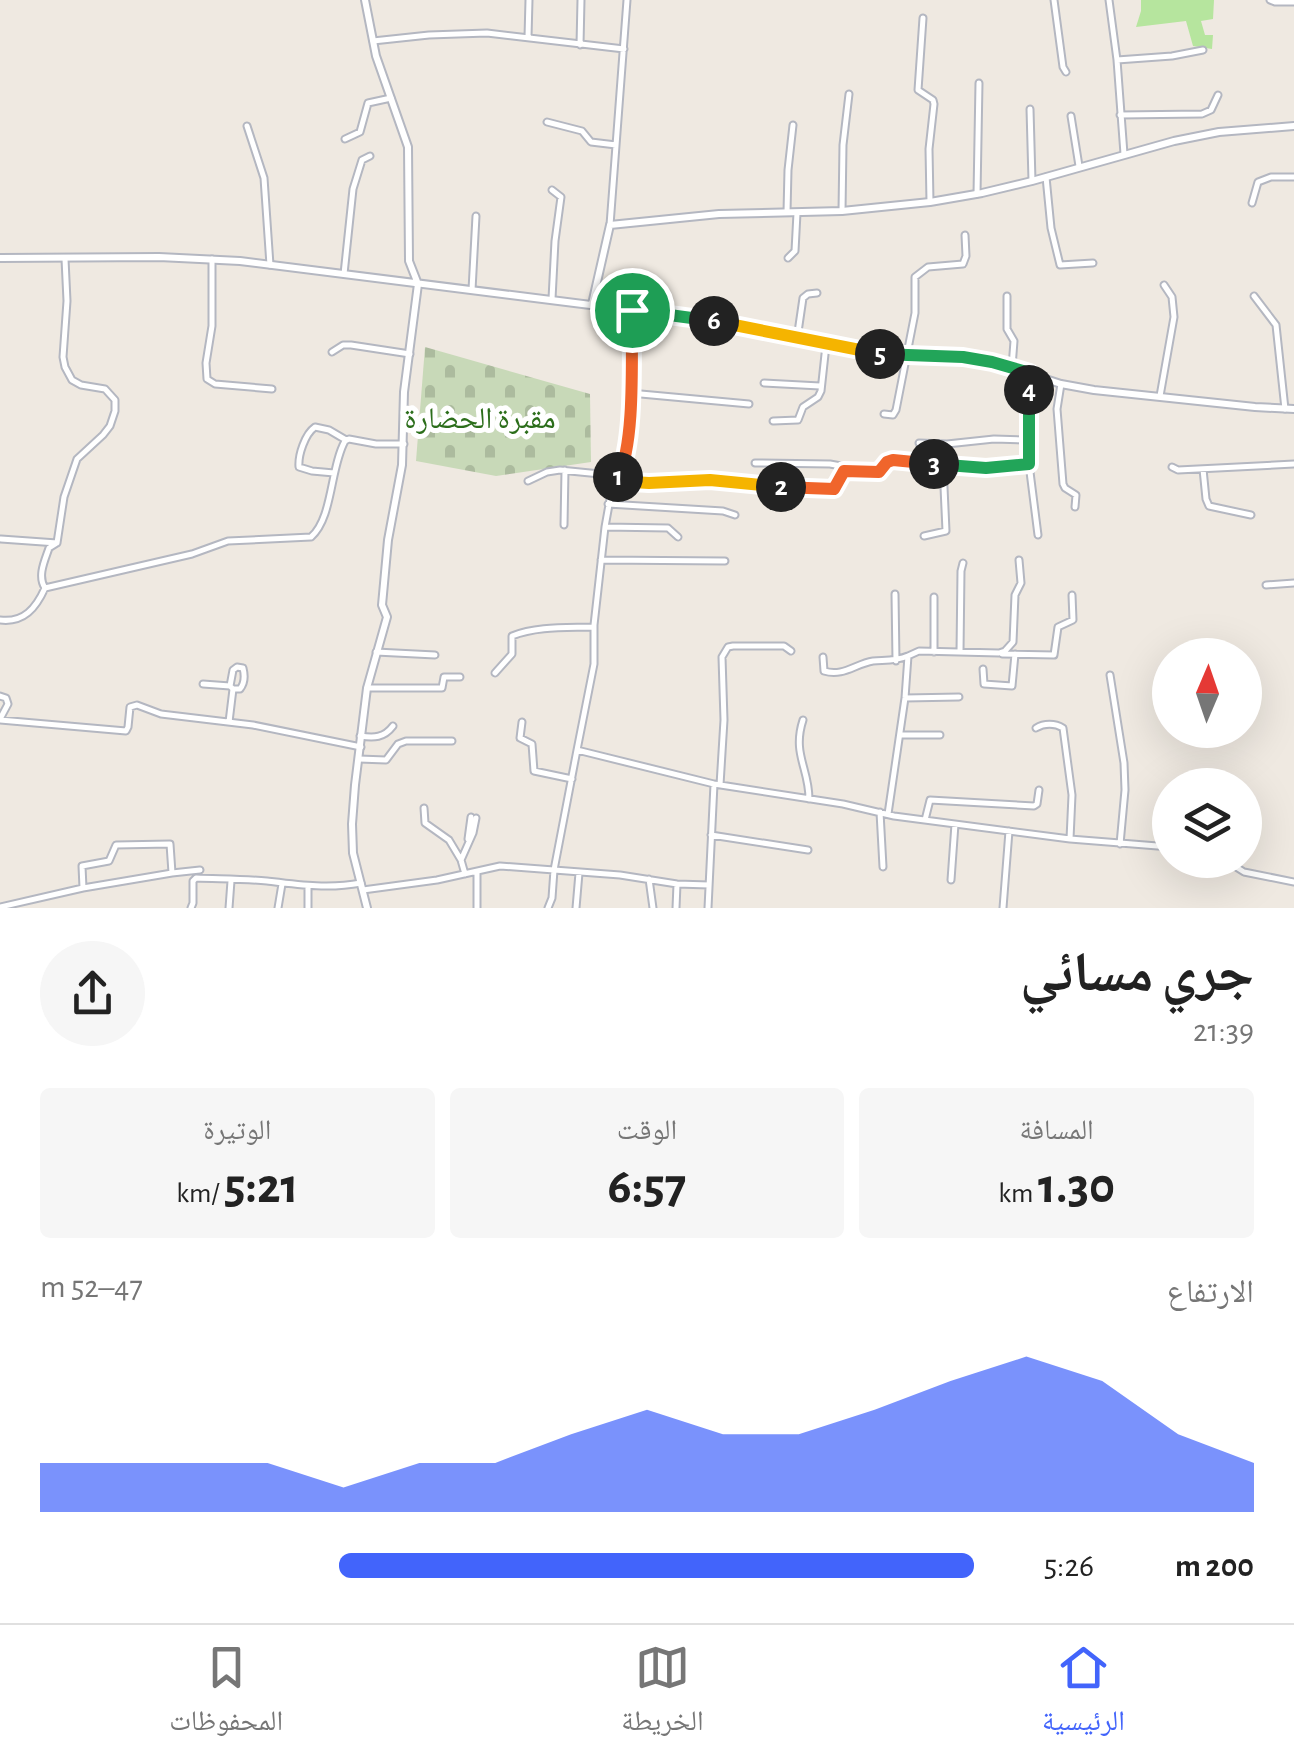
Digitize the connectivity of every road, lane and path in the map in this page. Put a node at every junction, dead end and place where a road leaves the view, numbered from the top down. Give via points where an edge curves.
1 (365, 0) edge
2 (529, 0) edge
3 (581, 0) edge
4 (627, 0) edge
5 (1054, 0) edge
6 (1109, 0) edge
7 (1270, 0) edge
8 (1294, 2) edge
9 (923, 18) dead end
10 (528, 38) junction
11 (372, 41) junction
12 (580, 45) junction
13 (624, 49) junction
14 (1203, 50) dead end
15 (1118, 60) junction
16 (1066, 72) dead end
17 (979, 83) dead end
18 (849, 94) dead end
19 (1218, 96) dead end
20 (390, 98) junction
21 (1030, 109) dead end
22 (1120, 114) junction
23 (1071, 116) dead end
24 (547, 122) dead end
25 (793, 125) dead end
26 (247, 126) dead end
27 (1294, 126) edge
28 (346, 139) dead end
29 (616, 144) junction
30 (1124, 154) junction
31 (370, 156) dead end
32 (1079, 166) junction
33 (1294, 177) edge
34 (1046, 178) junction
35 (1032, 181) junction
36 (552, 190) dead end
37 (977, 194) junction
38 (930, 202) junction
39 (1252, 202) dead end
40 (842, 210) junction
41 (786, 212) junction
42 (797, 212) junction
43 (476, 216) dead end
44 (610, 224) junction
45 (965, 235) dead end
46 (0, 258) edge
47 (788, 258) dead end
48 (66, 259) junction
49 (212, 259) junction
50 (1093, 263) dead end
51 (270, 265) junction
52 (344, 274) junction
53 (418, 284) junction
54 (1164, 285) dead end
55 (472, 290) junction
56 (817, 294) dead end
57 (1007, 296) dead end
58 (1254, 296) dead end
59 (552, 299) junction
60 (592, 304) junction
61 (632, 310) junction
62 (797, 339) junction
63 (826, 344) junction
64 (332, 352) dead end
65 (410, 354) junction
66 (907, 355) junction
67 (1012, 367) junction
68 (1030, 373) junction
69 (764, 383) dead end
70 (1061, 384) junction
71 (822, 386) junction
72 (272, 389) dead end
73 (630, 393) junction
74 (1160, 396) junction
75 (749, 404) dead end
76 (1284, 408) junction
77 (1294, 408) edge
78 (884, 414) dead end
79 (773, 422) dead end
80 (346, 440) junction
81 (1029, 440) junction
82 (919, 443) dead end
83 (404, 444) junction
84 (754, 463) dead end
85 (1029, 464) junction
86 (1294, 464) edge
87 (942, 465) junction
88 (1172, 467) dead end
89 (1203, 469) junction
90 (564, 470) junction
91 (844, 471) junction
92 (334, 473) junction
93 (528, 481) dead end
94 (616, 481) junction
95 (608, 504) junction
96 (1075, 507) dead end
97 (735, 515) dead end
98 (1251, 515) dead end
99 (564, 525) dead end
100 (604, 526) junction
101 (1038, 535) dead end
102 (924, 536) dead end
103 (678, 537) dead end
104 (0, 539) edge
105 (57, 543) junction
106 (601, 560) junction
107 (1019, 560) dead end
108 (725, 561) dead end
109 (963, 562) dead end
110 (1294, 583) edge
111 (1266, 584) dead end
112 (45, 588) junction
113 (896, 594) dead end
114 (1072, 595) dead end
115 (934, 597) dead end
116 (0, 620) edge
117 (594, 627) junction
118 (791, 651) dead end
119 (376, 652) junction
120 (934, 652) junction
121 (960, 652) junction
122 (999, 654) junction
123 (1015, 654) junction
124 (435, 655) dead end
125 (908, 656) junction
126 (824, 657) dead end
127 (896, 660) junction
128 (984, 669) dead end
129 (495, 673) dead end
130 (1110, 675) dead end
131 (460, 677) dead end
132 (203, 684) dead end
133 (367, 688) junction
134 (0, 696) edge
135 (959, 697) dead end
136 (906, 698) junction
137 (0, 719) edge
138 (802, 720) dead end
139 (229, 722) junction
140 (522, 722) dead end
141 (393, 726) dead end
142 (1036, 728) dead end
143 (900, 735) junction
144 (940, 735) dead end
145 (360, 736) junction
146 (452, 742) dead end
147 (361, 746) junction
148 (578, 750) junction
149 (359, 759) junction
150 (572, 779) junction
151 (717, 784) junction
152 (1039, 790) dead end
153 (809, 799) junction
154 (424, 808) dead end
155 (884, 813) junction
156 (474, 818) dead end
157 (925, 820) junction
158 (955, 824) junction
159 (1009, 831) junction
160 (712, 835) junction
161 (1070, 839) junction
162 (1120, 844) junction
163 (1152, 846) edge
164 (808, 850) dead end
165 (461, 860) junction
166 (883, 867) dead end
167 (200, 870) dead end
168 (554, 870) junction
169 (477, 872) junction
170 (172, 873) junction
171 (580, 873) junction
172 (464, 874) junction
173 (1262, 875) edge
174 (650, 879) junction
175 (950, 880) dead end
176 (232, 881) junction
177 (1294, 881) edge
178 (282, 884) junction
179 (677, 884) junction
180 (709, 885) junction
181 (308, 887) junction
182 (362, 887) junction
183 (84, 888) junction
184 (0, 907) edge
185 (711, 907) edge
186 (191, 908) edge
187 (229, 908) edge
188 (278, 908) edge
189 (308, 908) edge
190 (367, 908) edge
191 (477, 908) edge
192 (548, 908) edge
193 (576, 908) edge
194 (653, 908) edge
195 (676, 908) edge
196 (1003, 908) edge

1 - 11 street
2 - 10 street
3 - 12 street
4 - 13 street
5 - 16 street
6 - 15 street
7 - 8 street
9 - 38 street via 918,90 934,104
10 - 11 street via 486,33
10 - 12 street
11 - 20 street
12 - 13 street
13 - 29 street
14 - 15 street
15 - 22 street
17 - 37 street
18 - 40 street
19 - 22 street via 1202,114
20 - 28 street via 368,103 362,130
20 - 53 street via 408,148 409,261
21 - 35 street
22 - 30 street
23 - 32 street
24 - 29 street via 582,131 591,142
25 - 41 street
26 - 51 street via 264,178
27 - 30 street via 1219,132
29 - 44 street
30 - 32 street
31 - 52 street via 362,160 353,189
32 - 34 street
33 - 39 street via 1258,182
34 - 35 street
34 - 50 street via 1060,264
35 - 37 street
36 - 59 street via 561,206
37 - 38 street
38 - 40 street
40 - 42 street
41 - 42 street
41 - 44 street
42 - 47 street via 795,252
43 - 55 street
44 - 60 street
45 - 66 street via 963,264 928,266 916,275
46 - 48 street
48 - 49 street
48 - 105 street via 65,367 72,380 106,389 115,411 104,435 77,459
49 - 51 street
49 - 72 street via 207,379
51 - 52 street
52 - 53 street
53 - 55 street
53 - 65 street
54 - 74 street via 1174,316
55 - 59 street
56 - 62 street via 804,298
57 - 67 street
58 - 76 street via 1276,325
59 - 60 street
60 - 61 street
61 - 62 street
61 - 73 street
62 - 63 street
63 - 66 street
63 - 71 street
64 - 65 street via 351,345
65 - 83 street
66 - 67 street
66 - 78 street via 896,412
67 - 68 street
68 - 70 street
68 - 81 street
69 - 71 street
70 - 74 street
70 - 96 street via 1063,484 1076,495
71 - 79 street via 798,420
73 - 75 street
73 - 94 street via 625,460
74 - 76 street
76 - 77 street
80 - 83 street
80 - 92 street
80 - 92 street via 315,427 298,460 299,467
81 - 82 street
81 - 85 street
83 - 119 street via 388,540 382,605 387,618
84 - 91 street via 830,464
85 - 87 street
85 - 101 street
86 - 89 street
87 - 91 street via 893,460 879,472
87 - 102 street via 946,531
88 - 89 street
89 - 98 street via 1209,506
90 - 93 street
90 - 94 street
90 - 99 street
91 - 94 street via 834,489
92 - 112 street via 320,528 311,537 228,541
94 - 95 street
95 - 97 street
95 - 100 street
100 - 103 street via 668,528
100 - 106 street
104 - 105 street
105 - 112 street via 44,566
106 - 108 street
106 - 117 street
107 - 122 street via 1013,642
109 - 121 street
110 - 111 street
112 - 116 street via 26,616
113 - 127 street
114 - 123 street via 1073,620 1058,627 1055,654
115 - 120 street
117 - 129 street via 516,634 512,654
117 - 148 street
118 - 151 street via 724,651
119 - 124 street
119 - 133 street
120 - 121 street
120 - 125 street
121 - 122 street
122 - 123 street
123 - 128 street via 1012,686 984,684
125 - 127 street
125 - 136 street
126 - 127 street via 822,667 830,674
130 - 162 street via 1124,764
131 - 133 street via 444,678 435,689
132 - 139 street via 232,688
133 - 145 street
134 - 137 street via 8,704
135 - 136 street
136 - 143 street
137 - 139 street via 126,731 130,707 137,704 162,714
138 - 153 street via 798,745
139 - 147 street
140 - 150 street via 520,738 532,744 534,771
141 - 145 street via 387,734
142 - 161 street via 1063,728
143 - 144 street
143 - 155 street
145 - 147 street
146 - 149 street via 406,741 386,760
147 - 149 street
148 - 150 street
148 - 151 street
149 - 182 street via 352,824
150 - 168 street
151 - 153 street
151 - 160 street
152 - 157 street via 1034,806 930,800
153 - 155 street
154 - 165 street via 425,822
155 - 157 street
155 - 166 street
156 - 165 street
157 - 158 street
158 - 159 street
158 - 175 street
159 - 161 street
159 - 196 street
160 - 164 street
160 - 180 street
161 - 162 street
162 - 163 street
165 - 172 street
167 - 170 street
168 - 169 street via 500,866
168 - 171 street
168 - 192 street
169 - 172 street
169 - 191 street
170 - 183 street
170 - 183 street via 170,844 116,844 109,860 81,867
171 - 174 street
171 - 193 street
172 - 182 street
173 - 177 street
174 - 179 street
174 - 194 street
176 - 178 street
176 - 186 street via 196,878
176 - 187 street
178 - 181 street
178 - 188 street
179 - 180 street
179 - 195 street
180 - 185 street
181 - 182 street
181 - 189 street
182 - 190 street
183 - 184 street

